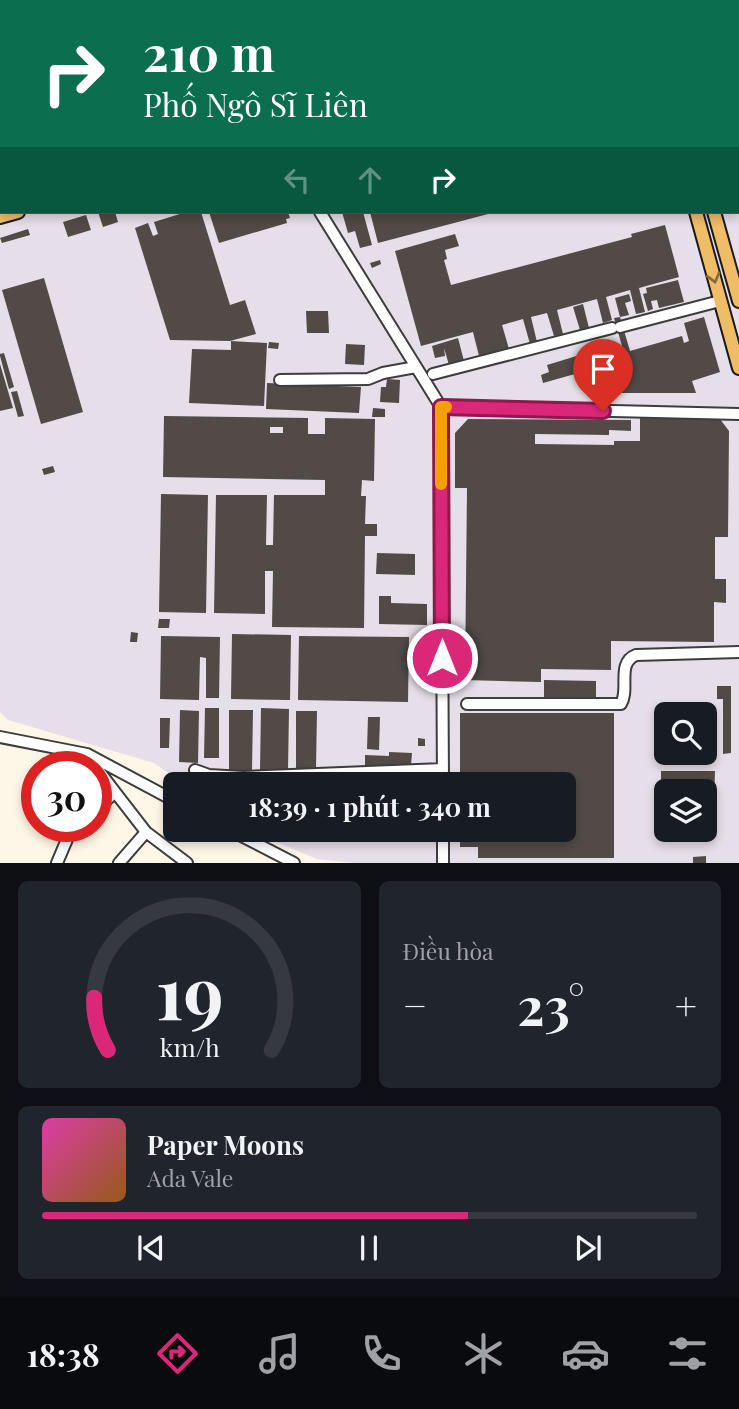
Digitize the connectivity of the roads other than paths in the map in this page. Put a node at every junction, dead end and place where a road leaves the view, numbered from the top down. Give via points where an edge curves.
1 (321, 214) edge
2 (697, 214) edge
3 (715, 214) edge
4 (720, 301) junction
5 (739, 301) edge
6 (416, 367) junction
7 (739, 368) edge
8 (433, 374) dead end
9 (280, 380) dead end
10 (441, 407) junction
11 (739, 414) edge
12 (739, 652) edge
13 (467, 704) dead end
14 (0, 737) edge
15 (72, 751) edge
16 (112, 767) edge
17 (443, 769) joint
18 (195, 770) dead end
19 (112, 788) edge
20 (115, 792) junction
21 (112, 795) edge
22 (163, 795) edge
23 (146, 832) junction
24 (66, 842) edge
25 (253, 842) edge
26 (443, 842) edge
27 (57, 863) edge
28 (119, 863) edge
29 (187, 863) edge
30 (293, 863) edge
31 (443, 863) edge

1 - 6 street
2 -> 4 main road
3 - 5 main road
4 - 7 main road
4 - 8 street
6 - 9 street via 368,379
6 - 10 street
10 - 11 street
10 - 17 street
12 - 13 street via 630,657 625,664 621,704
14 - 15 street
16 - 22 street
17 - 18 street via 243,777
19 - 20 street
20 - 21 street
20 - 23 street
23 - 28 street
23 - 29 street
24 - 27 street
25 - 30 street
26 - 31 street

